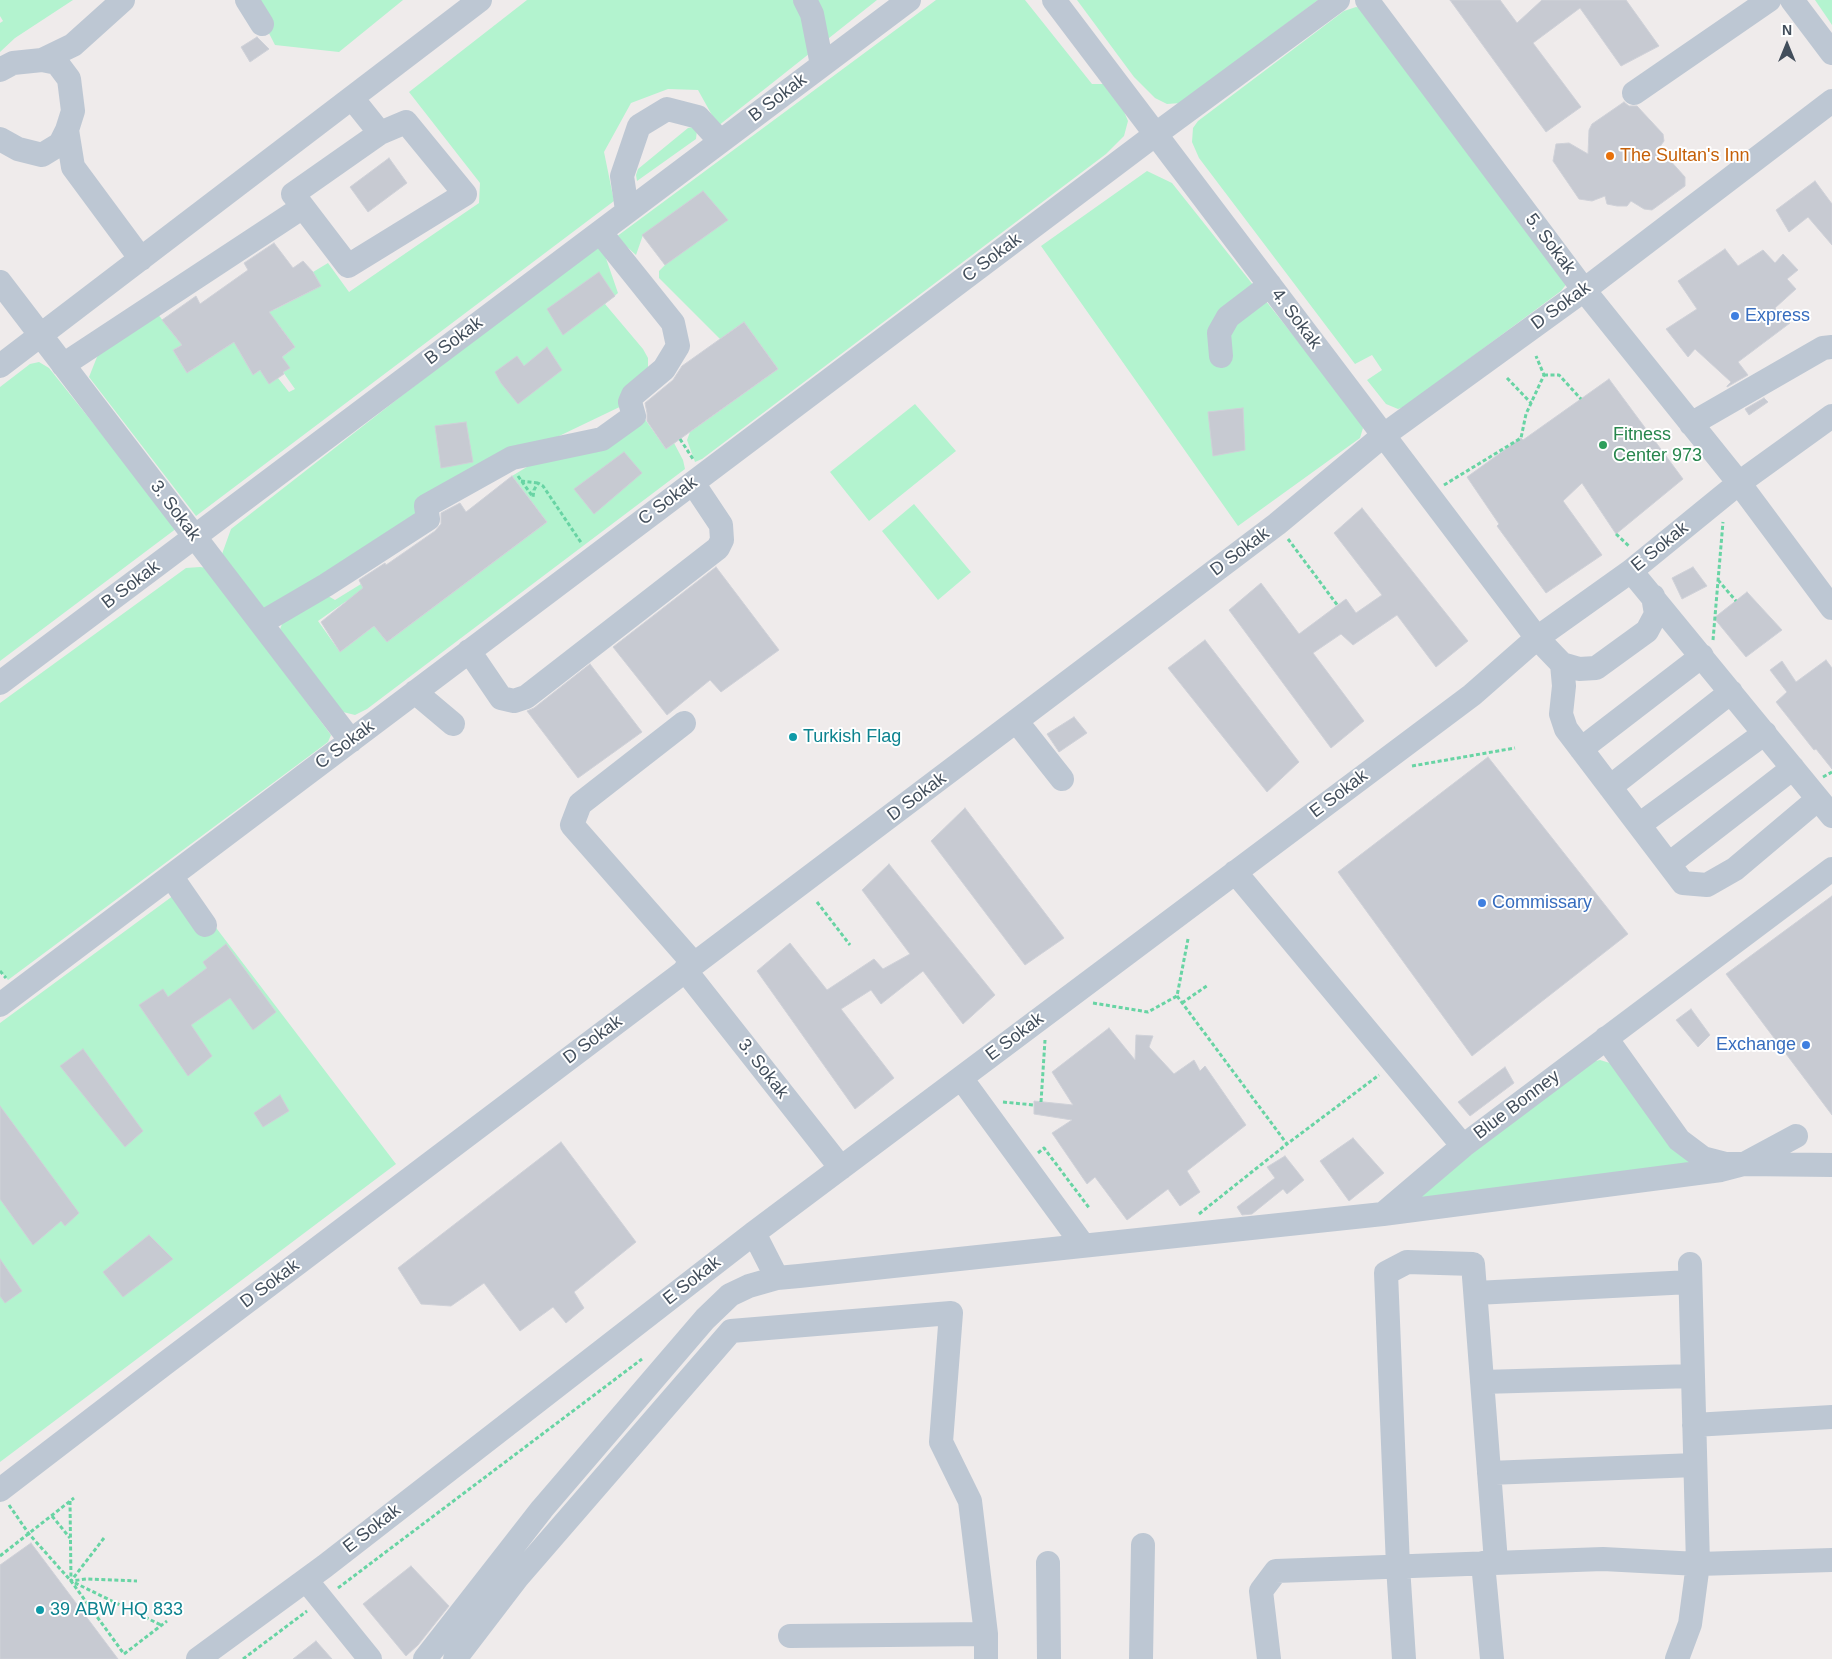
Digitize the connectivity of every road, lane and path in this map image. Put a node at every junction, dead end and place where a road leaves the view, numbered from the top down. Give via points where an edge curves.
1 (123, 0) edge
2 (247, 0) edge
3 (480, 0) edge
4 (806, 0) edge
5 (909, 0) edge
6 (1054, 0) edge
7 (1338, 0) edge
8 (1367, 0) edge
9 (1769, 0) edge
10 (1792, 0) edge
11 (262, 24) dead end
12 (73, 45) junction
13 (1832, 53) edge
14 (42, 60) junction
15 (822, 65) junction
16 (0, 70) edge
17 (69, 79) junction
18 (1634, 93) dead end
19 (352, 98) junction
20 (1832, 101) edge
21 (67, 130) junction
22 (380, 133) junction
23 (1156, 134) junction
24 (0, 139) edge
25 (720, 142) junction
26 (42, 155) junction
27 (73, 167) junction
28 (303, 207) junction
29 (628, 210) junction
30 (600, 232) junction
31 (140, 259) junction
32 (0, 282) edge
33 (1270, 285) junction
34 (1584, 290) junction
35 (41, 335) junction
36 (1832, 347) edge
37 (1221, 356) dead end
38 (1536, 356) dead end
39 (63, 364) junction
40 (0, 366) edge
41 (1544, 375) junction
42 (1507, 378) dead end
43 (1581, 399) dead end
44 (1531, 403) junction
45 (1832, 416) edge
46 (1691, 424) junction
47 (1384, 435) junction
48 (507, 461) junction
49 (521, 481) junction
50 (538, 483) junction
51 (693, 483) junction
52 (1732, 489) junction
53 (1428, 494) junction
54 (1277, 524) junction
55 (195, 536) junction
56 (592, 559) junction
57 (1631, 570) junction
58 (1718, 580) junction
59 (1653, 596) junction
60 (1736, 601) dead end
61 (1338, 606) dead end
62 (1832, 608) edge
63 (261, 623) junction
64 (1537, 638) junction
65 (469, 651) junction
66 (1707, 662) junction
67 (1562, 664) junction
68 (0, 683) edge
69 (415, 692) junction
70 (1731, 692) junction
71 (1016, 722) junction
72 (684, 723) dead end
73 (453, 724) dead end
74 (1764, 733) junction
75 (351, 741) junction
76 (1515, 748) dead end
77 (1581, 748) junction
78 (1407, 767) dead end
79 (1793, 768) junction
80 (1062, 779) dead end
81 (1610, 787) junction
82 (1825, 808) edge
83 (1639, 825) junction
84 (1669, 864) junction
85 (1832, 869) edge
86 (1235, 872) junction
87 (171, 876) junction
88 (817, 902) dead end
89 (205, 925) dead end
90 (1188, 939) dead end
91 (850, 945) dead end
92 (690, 967) junction
93 (1208, 985) dead end
94 (1076, 992) junction
95 (1177, 996) junction
96 (1182, 1003) junction
97 (0, 1005) edge
98 (1046, 1014) junction
99 (1606, 1038) junction
100 (1395, 1064) junction
101 (961, 1078) junction
102 (1041, 1102) dead end
103 (1796, 1136) dead end
104 (1287, 1144) junction
105 (1463, 1146) junction
106 (1744, 1164) junction
107 (1025, 1165) junction
108 (1832, 1165) edge
109 (841, 1168) junction
110 (1090, 1209) dead end
111 (1383, 1214) junction
112 (1194, 1218) dead end
113 (754, 1233) junction
114 (1083, 1245) junction
115 (777, 1278) junction
116 (1476, 1294) junction
117 (643, 1359) dead end
118 (1693, 1376) junction
119 (1482, 1382) junction
120 (1832, 1417) edge
121 (1694, 1425) junction
122 (1695, 1465) junction
123 (1489, 1473) junction
124 (2, 1495) edge
125 (52, 1516) junction
126 (29, 1534) junction
127 (104, 1538) dead end
128 (70, 1539) junction
129 (1143, 1545) dead end
130 (0, 1556) edge
131 (1832, 1560) edge
132 (1048, 1563) dead end
133 (1489, 1563) junction
134 (1698, 1564) junction
135 (1398, 1566) junction
136 (306, 1580) junction
137 (71, 1581) junction
138 (137, 1581) dead end
139 (322, 1600) junction
140 (168, 1621) dead end
141 (162, 1625) junction
142 (986, 1634) junction
143 (790, 1636) dead end
144 (124, 1654) junction
145 (214, 1654) edge
146 (128, 1659) edge
147 (243, 1659) edge
148 (370, 1659) edge
149 (425, 1659) edge
150 (455, 1659) edge
151 (986, 1659) edge
152 (1049, 1659) edge
153 (1141, 1659) edge
154 (1269, 1659) edge
155 (1404, 1659) edge
156 (1492, 1659) edge
157 (1676, 1659) edge

1 - 12 street
2 - 11 street
3 - 19 street
4 - 15 street
5 - 15 street, B Sokak
6 - 23 street, 4. Sokak
7 - 23 street, C Sokak
8 - 34 street, 5. Sokak
9 - 18 street
10 - 13 street
12 - 14 street
12 - 17 street
14 - 16 street via 13,63
14 - 17 street via 57,63
15 - 25 street, B Sokak
17 - 21 street via 73,111
19 - 22 street
19 - 31 street
20 - 34 street, D Sokak
21 - 26 street via 60,144
21 - 27 street
22 - 28 street via 293,194
22 - 28 street via 406,122 465,194 348,266
23 - 33 street, 4. Sokak
23 - 51 street, C Sokak
24 - 26 street via 18,149
25 - 29 street, B Sokak
25 - 29 street via 698,117 667,109 639,126 622,176
26 - 27 street
27 - 31 street
28 - 39 street
29 - 30 street, B Sokak
30 - 48 street via 673,323 678,346 664,369 633,395 630,402 634,416 602,439
30 - 55 street, B Sokak
31 - 35 street
32 - 35 street, 3. Sokak
33 - 37 street via 1228,317 1219,333
33 - 47 street, 4. Sokak
34 - 46 street, 5. Sokak
34 - 47 street, D Sokak
35 - 39 street, 3. Sokak
35 - 40 street
36 - 46 street via 1823,348
38 - 41 path
39 - 55 street, 3. Sokak
41 - 43 path via 1559,375
41 - 44 path
42 - 44 path
44 - 53 path via 1521,438
45 - 52 street, E Sokak
46 - 52 street, 5. Sokak
47 - 53 street, 4. Sokak
47 - 54 street, D Sokak
48 - 49 path
48 - 63 street via 426,506 428,519
49 - 50 path
49 - 50 path via 533,497
50 - 56 path via 544,486
51 - 56 street, C Sokak
51 - 65 street via 721,525 722,540 718,548 526,697 514,701 501,698
52 - 57 street, E Sokak
52 - 58 path
52 - 62 street, 5. Sokak
53 - 64 street, 4. Sokak
54 - 61 path
54 - 71 street, D Sokak
55 - 63 street, 3. Sokak
55 - 68 street, B Sokak
56 - 65 street, C Sokak
57 - 59 street
57 - 64 street, E Sokak
58 - 60 path
58 - 66 path
59 - 66 street
59 - 67 street via 1656,614 1647,631 1596,668 1579,669
63 - 75 street, 3. Sokak
64 - 67 street, 4. Sokak
64 - 86 street, E Sokak via 1472,695
65 - 69 street, C Sokak
66 - 70 street
66 - 77 street
67 - 77 street via 1561,714 1566,729
69 - 73 street
69 - 75 street, C Sokak
70 - 74 street
70 - 81 street
71 - 80 street
71 - 92 street, D Sokak
72 - 92 street, 3. Sokak via 580,804 572,825
74 - 79 street
74 - 83 street
75 - 87 street, C Sokak
76 - 78 path
77 - 81 street
79 - 82 street
79 - 84 street
81 - 83 street
82 - 84 street via 1735,870 1707,885 1684,883
83 - 84 street
85 - 99 street, Blue Bonney
86 - 94 street, E Sokak
86 - 100 street, Blue Bonney
87 - 89 street
87 - 97 street, C Sokak
88 - 91 path
90 - 95 path
92 - 109 street, 3. Sokak
92 - 124 street, D Sokak
93 - 96 path
94 - 95 path via 1096,1005 1148,1012
94 - 98 street, E Sokak
95 - 96 path
96 - 104 path
98 - 101 street, E Sokak
98 - 102 path
99 - 105 street, Blue Bonney
99 - 106 street via 1679,1140 1703,1158 1726,1164
100 - 104 path
100 - 105 street, Blue Bonney
101 - 107 street
101 - 109 street, E Sokak
103 - 106 street
104 - 112 path
105 - 111 street
106 - 108 street
106 - 111 street via 1721,1170
107 - 110 path via 1044,1148
107 - 114 street
109 - 113 street, E Sokak
111 - 114 street
113 - 115 street
113 - 136 street, E Sokak
114 - 115 street
115 - 149 street via 730,1295 705,1319 542,1509
116 - 118 street via 1690,1273
116 - 119 street
116 - 135 street via 1473,1264 1407,1262 1386,1273
117 - 139 path
118 - 119 street
118 - 121 street
119 - 123 street
120 - 121 street
121 - 122 street
122 - 123 street
122 - 134 street
123 - 133 street
124 - 126 path
125 - 126 path
125 - 128 path
125 - 128 path via 72,1499
126 - 130 path
126 - 137 path
127 - 137 path
128 - 137 path
129 - 153 street
131 - 134 street
132 - 152 street
133 - 134 street via 1603,1558
133 - 135 street
133 - 156 street
134 - 157 street via 1690,1624
135 - 154 street via 1276,1571 1260,1591
135 - 155 street
136 - 139 street
136 - 145 street, E Sokak
137 - 138 path
137 - 141 path
137 - 144 path
139 - 147 path
139 - 148 street
140 - 141 path
141 - 144 path
142 - 143 street
142 - 150 street via 970,1501 941,1442 951,1313 731,1331 518,1578
142 - 151 street
144 - 146 path

